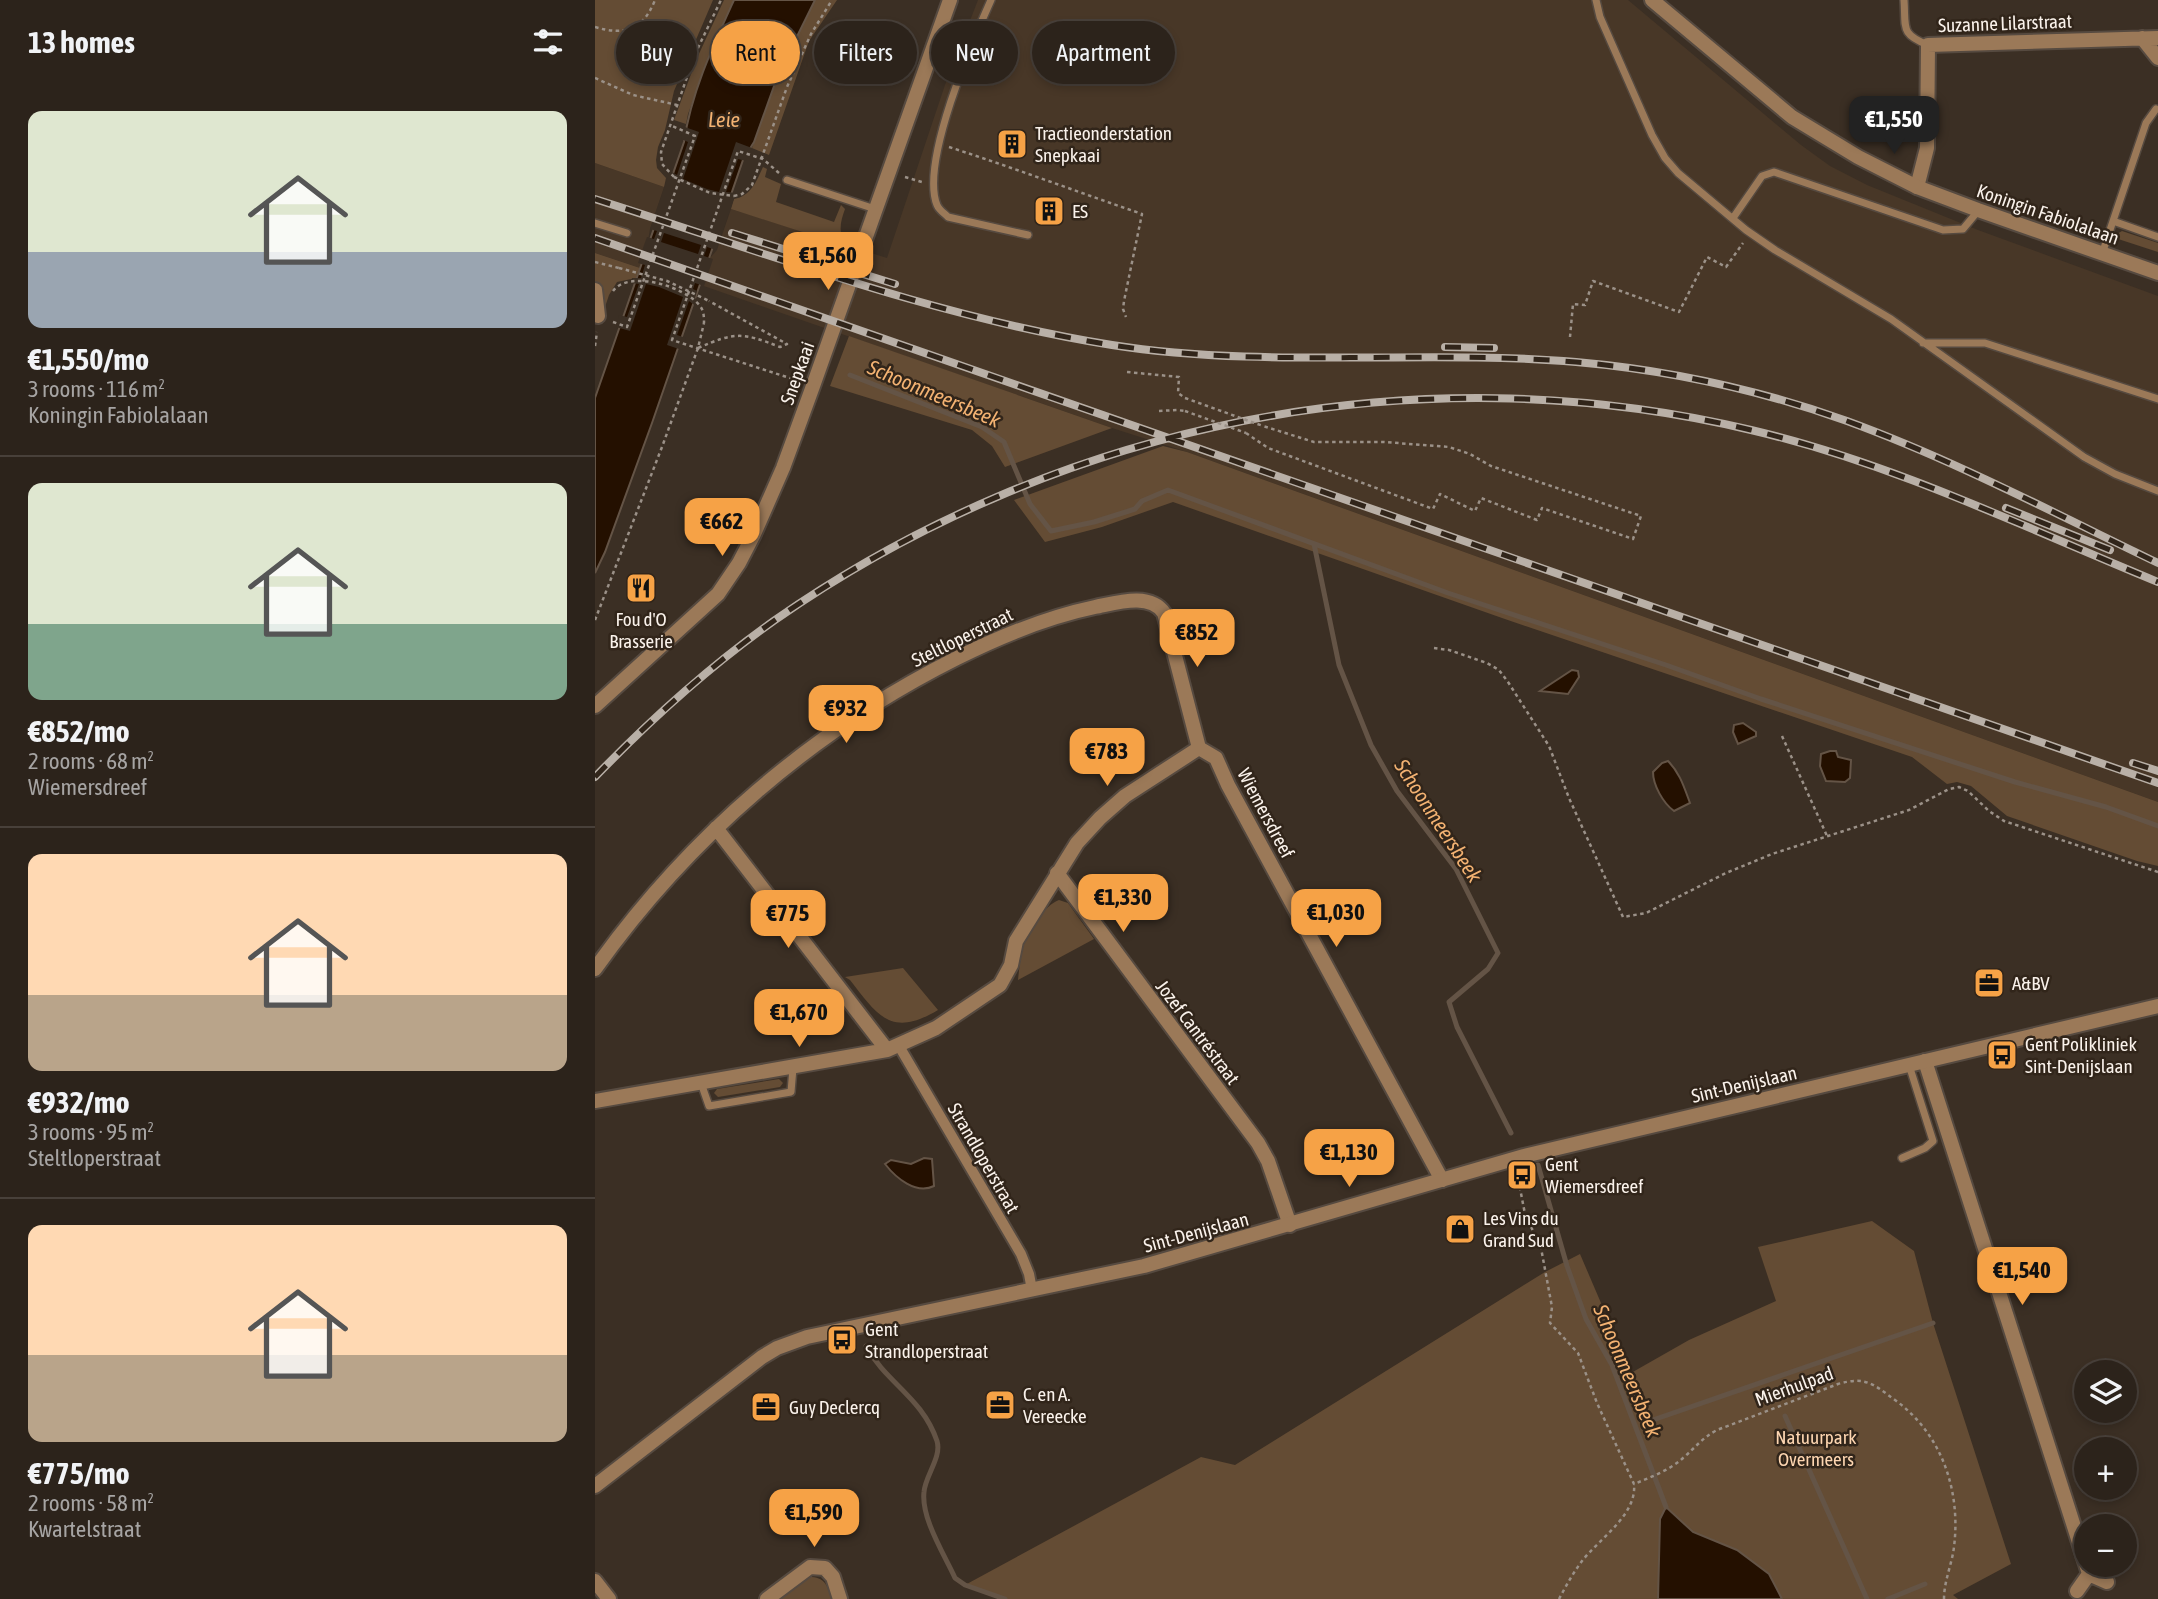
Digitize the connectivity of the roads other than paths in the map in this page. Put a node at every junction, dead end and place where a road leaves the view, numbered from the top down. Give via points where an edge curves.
1 (950, 0) edge
2 (991, 0) edge
3 (1595, 0) edge
4 (1652, 0) edge
5 (1904, 0) edge
6 (2142, 38) junction
7 (2158, 38) edge
8 (1928, 45) junction
9 (2158, 58) edge
10 (2156, 109) dead end
11 (787, 180) road end
12 (1917, 187) junction
13 (875, 209) junction
14 (1978, 210) junction
15 (1733, 218) junction
16 (2113, 221) junction
17 (595, 223) edge
18 (627, 233) dead end
19 (1028, 235) dead end
20 (2158, 237) edge
21 (2102, 254) junction
22 (2158, 274) edge
23 (595, 290) edge
24 (598, 316) dead end
25 (1922, 343) junction
26 (2158, 398) edge
27 (2158, 491) edge
28 (1160, 607) joint
29 (595, 706) edge
30 (1199, 748) junction
31 (716, 828) junction
32 (1056, 873) junction
33 (595, 969) edge
34 (2158, 1006) edge
35 (893, 1048) junction
36 (1925, 1062) junction
37 (1909, 1065) junction
38 (793, 1068) junction
39 (701, 1083) junction
40 (595, 1101) edge
41 (1902, 1158) dead end
42 (1442, 1180) junction
43 (1290, 1225) junction
44 (1033, 1290) junction
45 (595, 1486) edge
46 (2074, 1526) edge
47 (2083, 1577) edge
48 (2100, 1577) edge
49 (595, 1581) edge
50 (2106, 1582) dead end
51 (2077, 1591) dead end
52 (609, 1599) edge
53 (767, 1599) edge
54 (840, 1599) edge

1 - 13 street, Snepkaai
2 - 19 lane via 956,88 939,143 933,185 938,208 948,217
3 - 15 lane via 1665,158
4 - 12 street, Koningin Fabiolalaan via 1792,117
5 - 8 lane via 1909,36
6 - 7 street, Suzanne Lilarstraat
6 - 8 street, Suzanne Lilarstraat
6 - 9 street
8 - 12 street, Suzanne Lilarstraat via 1927,148
10 - 16 lane via 2145,123
11 - 13 lane
12 - 14 street, Koningin Fabiolalaan
13 - 29 street, Snepkaai via 783,468 730,577 718,594
14 - 15 lane via 1963,229 1943,230 1774,172 1762,176
14 - 21 street, Koningin Fabiolalaan
15 - 25 lane via 1775,250 1861,300
16 - 20 lane
16 - 21 lane
17 - 18 lane
21 - 22 street, Koningin Fabiolalaan
23 - 24 street
25 - 26 lane via 1985,343
25 - 27 lane via 2084,457
28 - 30 street, Wiemersdreef
28 - 31 street, Steltloperstraat via 1137,601 1078,611 982,646 848,722 795,760
30 - 32 street via 1125,796 1077,843
30 - 42 street, Wiemersdreef via 1216,758
31 - 33 street, Steltloperstraat via 640,909
31 - 35 street
32 - 35 street via 1016,941 1008,975 1000,985 936,1028
32 - 43 street, Jozef Cantréstraat via 1258,1143
34 - 36 street, Sint-Denijslaan
35 - 38 street
35 - 44 street, Strandloperstraat via 1021,1254
36 - 37 street, Sint-Denijslaan
36 - 46 street
37 - 41 lane via 1934,1141
37 - 42 street, Sint-Denijslaan
38 - 39 street
38 - 39 lane via 790,1092 709,1106
39 - 40 street
42 - 43 street, Sint-Denijslaan
43 - 44 street, Sint-Denijslaan via 1180,1257
44 - 45 street, Sint-Denijslaan via 807,1337 777,1348
47 - 51 street
48 - 50 street
49 - 52 street
53 - 54 street via 810,1567 825,1567

